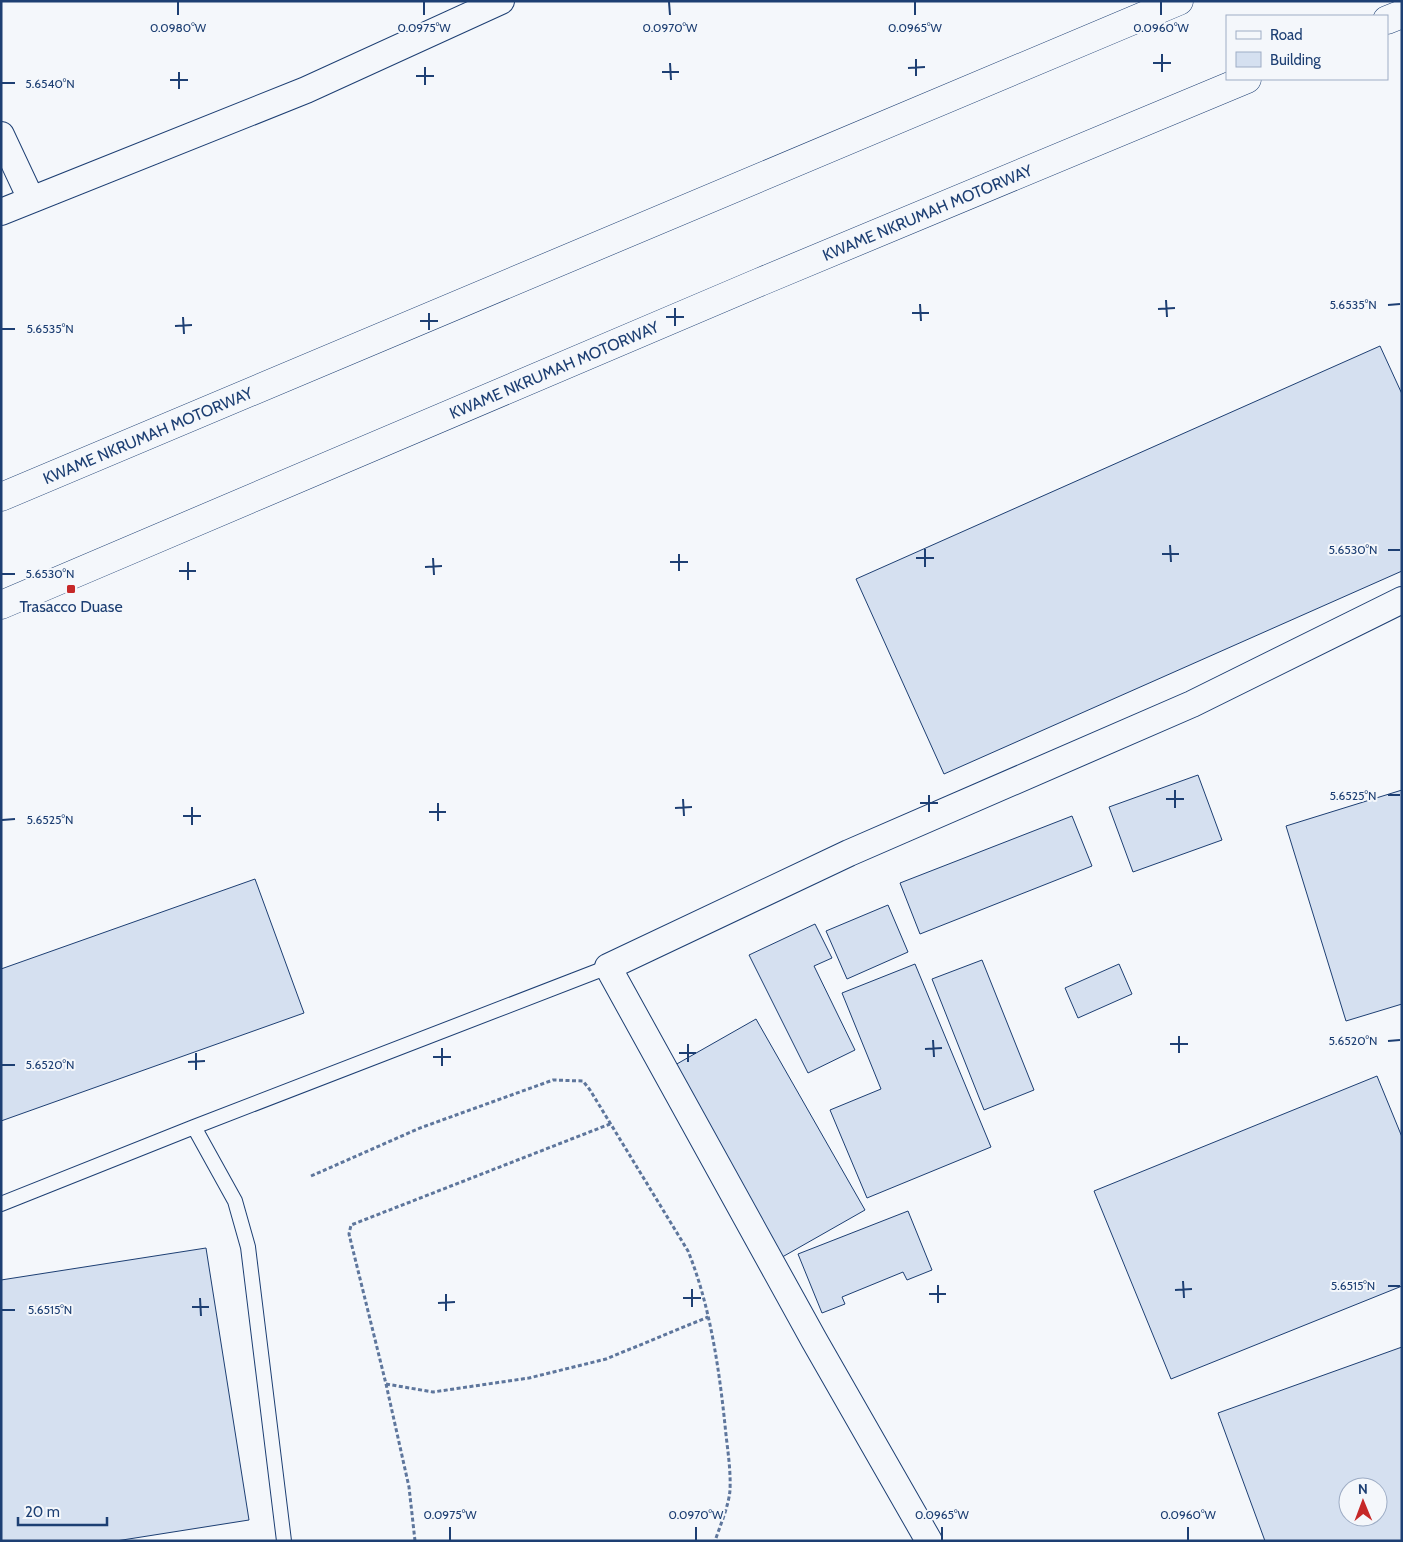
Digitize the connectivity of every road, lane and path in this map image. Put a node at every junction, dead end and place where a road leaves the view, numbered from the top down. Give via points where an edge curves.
1 (501, 1) edge
2 (1179, 1) edge
3 (1402, 14) edge
4 (1388, 20) edge
5 (1245, 80) edge
6 (1, 135) edge
7 (31, 199) junction
8 (1, 212) edge
9 (1, 497) edge
10 (1402, 600) edge
11 (1, 606) edge
12 (608, 967) junction
13 (610, 1124) junction
14 (194, 1127) junction
15 (311, 1176) dead end
16 (1, 1204) edge
17 (708, 1317) junction
18 (386, 1384) junction
19 (284, 1541) edge
20 (415, 1541) edge
21 (715, 1541) edge
22 (929, 1541) edge

1 - 7 street via 306,90
2 - 9 highway, KWAME NKRUMAH MOTORWAY
3 - 4 highway
5 - 11 highway, KWAME NKRUMAH MOTORWAY via 751,286
6 - 7 street
7 - 8 street
10 - 12 street via 1192,704 849,853
12 - 14 lane
12 - 22 street
13 - 15 path via 582,1081 552,1080 420,1128
13 - 17 path via 688,1251
13 - 18 path via 350,1225 349,1234
14 - 16 lane
14 - 19 lane via 235,1201 248,1247
17 - 18 path via 606,1359 529,1378 433,1392
17 - 21 path via 722,1393 730,1492
18 - 20 path via 409,1487

